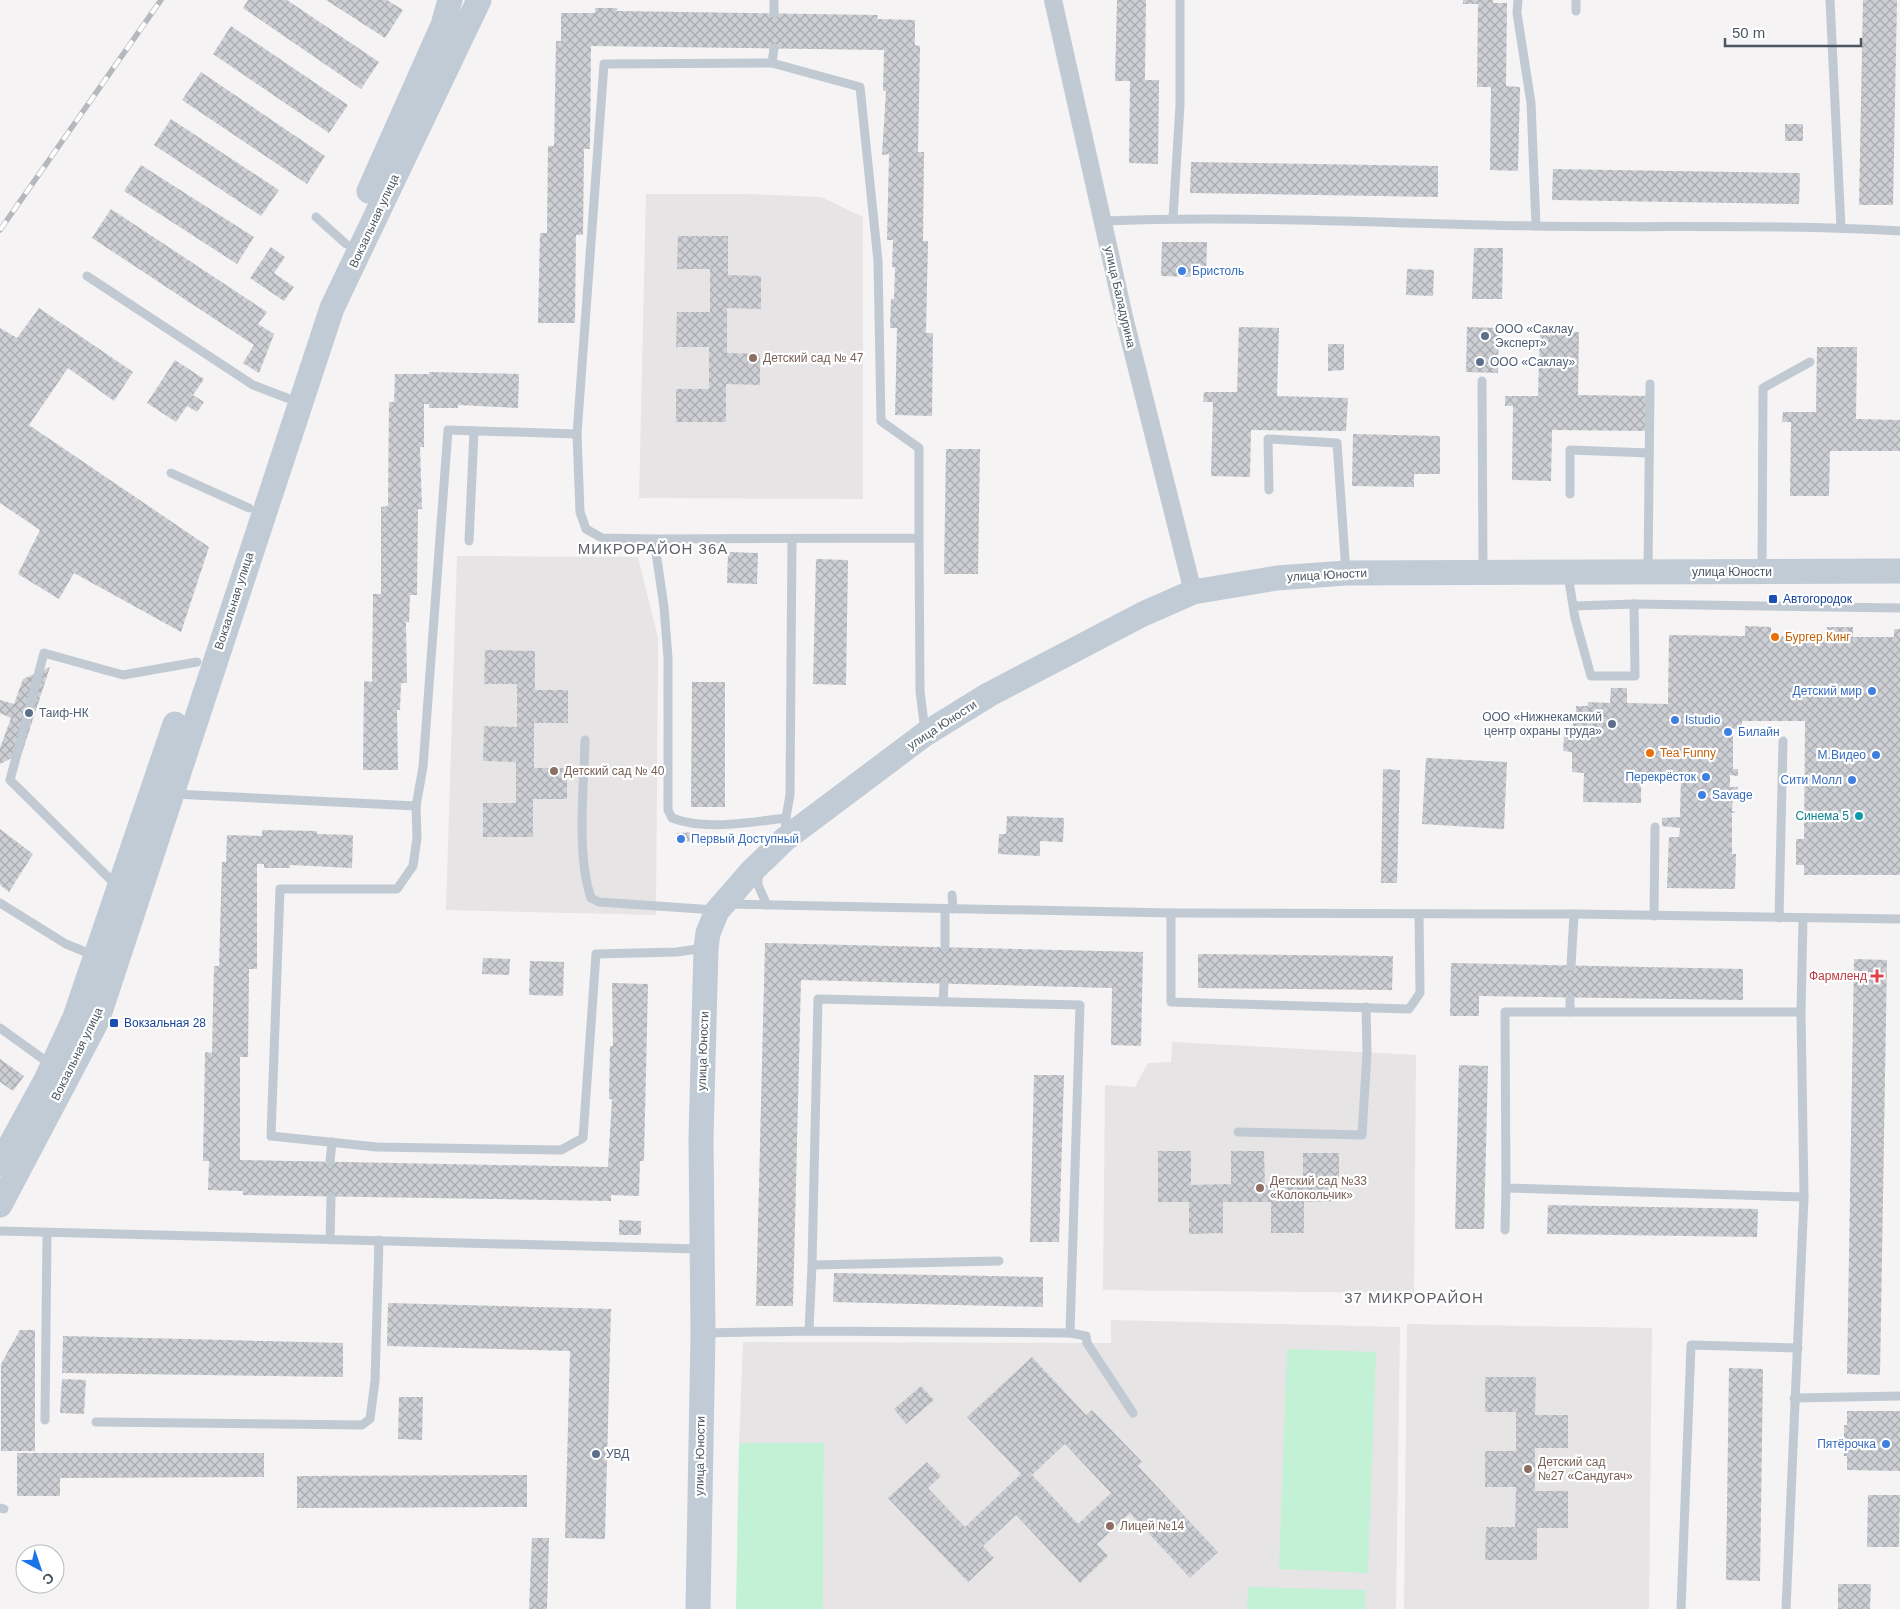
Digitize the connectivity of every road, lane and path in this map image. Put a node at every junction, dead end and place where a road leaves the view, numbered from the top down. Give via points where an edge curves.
1 (450, 0) edge
2 (479, 0) edge
3 (774, 0) edge
4 (1053, 0) edge
5 (1180, 0) edge
6 (1518, 0) edge
7 (1576, 0) edge
8 (1830, 0) edge
9 (1576, 10) dead end
10 (774, 13) dead end
11 (774, 48) dead end
12 (772, 63) junction
13 (316, 217) dead end
14 (1173, 218) junction
15 (1103, 221) junction
16 (1536, 226) junction
17 (1842, 228) junction
18 (1900, 231) edge
19 (346, 244) junction
20 (87, 276) dead end
21 (1810, 362) dead end
22 (1482, 381) dead end
23 (1650, 384) dead end
24 (287, 398) junction
25 (474, 431) junction
26 (577, 434) junction
27 (1648, 454) junction
28 (171, 473) dead end
29 (1269, 490) dead end
30 (1570, 494) dead end
31 (249, 508) junction
32 (920, 538) junction
33 (654, 539) junction
34 (792, 539) junction
35 (469, 541) dead end
36 (1900, 571) edge
37 (1483, 572) junction
38 (1568, 572) junction
39 (1648, 572) junction
40 (1762, 572) junction
41 (1346, 573) junction
42 (1193, 592) junction
43 (1634, 604) junction
44 (1574, 606) junction
45 (1900, 608) edge
46 (196, 662) junction
47 (925, 734) junction
48 (585, 740) dead end
49 (1783, 741) dead end
50 (161, 792) junction
51 (416, 806) junction
52 (1655, 827) dead end
53 (785, 828) junction
54 (758, 866) junction
55 (119, 888) junction
56 (952, 895) dead end
57 (0, 903) edge
58 (766, 905) junction
59 (720, 907) junction
60 (949, 909) junction
61 (1171, 913) junction
62 (1419, 914) junction
63 (1574, 914) junction
64 (1654, 916) junction
65 (1779, 918) junction
66 (1803, 918) junction
67 (1900, 920) edge
68 (945, 947) dead end
69 (706, 948) junction
70 (96, 956) junction
71 (1571, 966) dead end
72 (944, 984) dead end
73 (1570, 998) dead end
74 (943, 1002) junction
75 (1366, 1007) junction
76 (1570, 1012) junction
77 (1801, 1012) junction
78 (0, 1028) edge
79 (53, 1065) junction
80 (1238, 1132) dead end
81 (332, 1142) junction
82 (330, 1162) dead end
83 (0, 1164) edge
84 (1506, 1188) junction
85 (331, 1197) dead end
86 (1804, 1197) junction
87 (0, 1205) edge
88 (1505, 1230) dead end
89 (0, 1231) edge
90 (47, 1233) junction
91 (330, 1240) junction
92 (379, 1240) junction
93 (701, 1249) junction
94 (999, 1261) dead end
95 (812, 1265) junction
96 (809, 1331) junction
97 (1070, 1333) junction
98 (703, 1334) junction
99 (1798, 1348) junction
100 (1900, 1396) edge
101 (1794, 1398) junction
102 (1133, 1413) dead end
103 (45, 1420) dead end
104 (96, 1422) dead end
105 (698, 1609) edge
106 (1681, 1609) edge
107 (1786, 1609) edge

1 - 19 main road, Вокзальная улица via 443,25
2 - 50 main road, Вокзальная улица via 332,308
3 - 10 lane
4 - 15 street, улица Баладурина
5 - 14 lane via 1180,105
6 - 16 lane via 1516,13 1531,103
7 - 9 lane
8 - 17 lane
11 - 12 lane
12 - 26 lane via 604,64
12 - 32 lane via 860,87 878,261 881,421 919,448
13 - 19 lane
14 - 15 lane
14 - 16 lane
15 - 42 street, улица Баладурина
16 - 17 lane
17 - 18 lane
19 - 24 main road, Вокзальная улица via 315,316
20 - 24 lane via 254,384
21 - 40 lane via 1762,388
22 - 37 lane
23 - 27 lane
24 - 31 main road, Вокзальная улица
25 - 26 lane
25 - 35 lane
25 - 51 lane via 448,430 423,767
26 - 33 lane via 580,512 586,529 602,538
27 - 30 lane via 1570,450
27 - 39 lane
28 - 31 lane
29 - 41 lane via 1268,439 1336,443
31 - 46 main road, Вокзальная улица
32 - 34 lane
32 - 47 lane via 920,691
33 - 34 lane
33 - 53 lane via 668,658 668,810 672,818 685,823 738,823
34 - 53 lane via 790,795
36 - 40 main road, улица Юности
37 - 38 main road, улица Юности
37 - 41 main road, улица Юности
38 - 39 main road, улица Юности
38 - 44 lane
39 - 40 main road, улица Юности
41 - 42 main road, улица Юности via 1277,578
42 - 47 main road, улица Юности via 1143,614 1015,681
43 - 44 lane
43 - 44 lane via 1635,676 1591,676
43 - 45 lane
46 - 50 main road, Вокзальная улица
46 - 55 lane via 123,675 44,653 10,780
47 - 53 main road, улица Юности
48 - 59 lane via 583,850 585,878 591,898 599,902
49 - 65 lane
50 - 51 lane
50 - 55 main road, Вокзальная улица
50 - 87 main road, Вокзальная улица via 97,1020
51 - 81 lane via 417,838 413,866 397,889 280,889 272,1136
52 - 64 lane
53 - 54 main road, улица Юности
54 - 58 lane via 758,885
54 - 59 main road, улица Юности
55 - 70 main road, Вокзальная улица
56 - 60 lane
57 - 70 lane via 66,944
58 - 59 lane
58 - 60 lane
59 - 69 main road, улица Юности via 708,933
60 - 61 lane
60 - 68 lane
61 - 62 lane
61 - 75 lane via 1171,1002
62 - 63 lane
62 - 75 lane via 1420,994 1409,1009
63 - 64 lane
63 - 71 lane
64 - 65 lane
65 - 66 lane
66 - 67 lane
66 - 77 lane
69 - 81 lane via 596,954 583,1138 561,1150 377,1147
69 - 93 main road, улица Юности
70 - 79 main road, Вокзальная улица via 75,1017
72 - 74 lane
73 - 76 lane
74 - 95 lane via 818,999
74 - 97 lane via 1080,1005
75 - 80 lane via 1362,1135
76 - 77 lane
76 - 84 lane via 1505,1012
77 - 86 lane
78 - 79 lane
79 - 83 main road, Вокзальная улица
81 - 82 lane
84 - 86 lane
84 - 88 lane
85 - 91 lane
86 - 99 lane
89 - 90 lane
90 - 91 lane
90 - 103 lane
91 - 92 lane
92 - 93 lane
92 - 104 lane via 375,1381 370,1419 362,1425
93 - 98 main road, улица Юности
94 - 95 lane
95 - 96 lane
96 - 97 lane
96 - 98 lane
97 - 102 lane via 1086,1336 1087,1343
98 - 105 main road, улица Юности
99 - 101 lane
99 - 106 lane via 1691,1345
100 - 101 lane
101 - 107 lane

